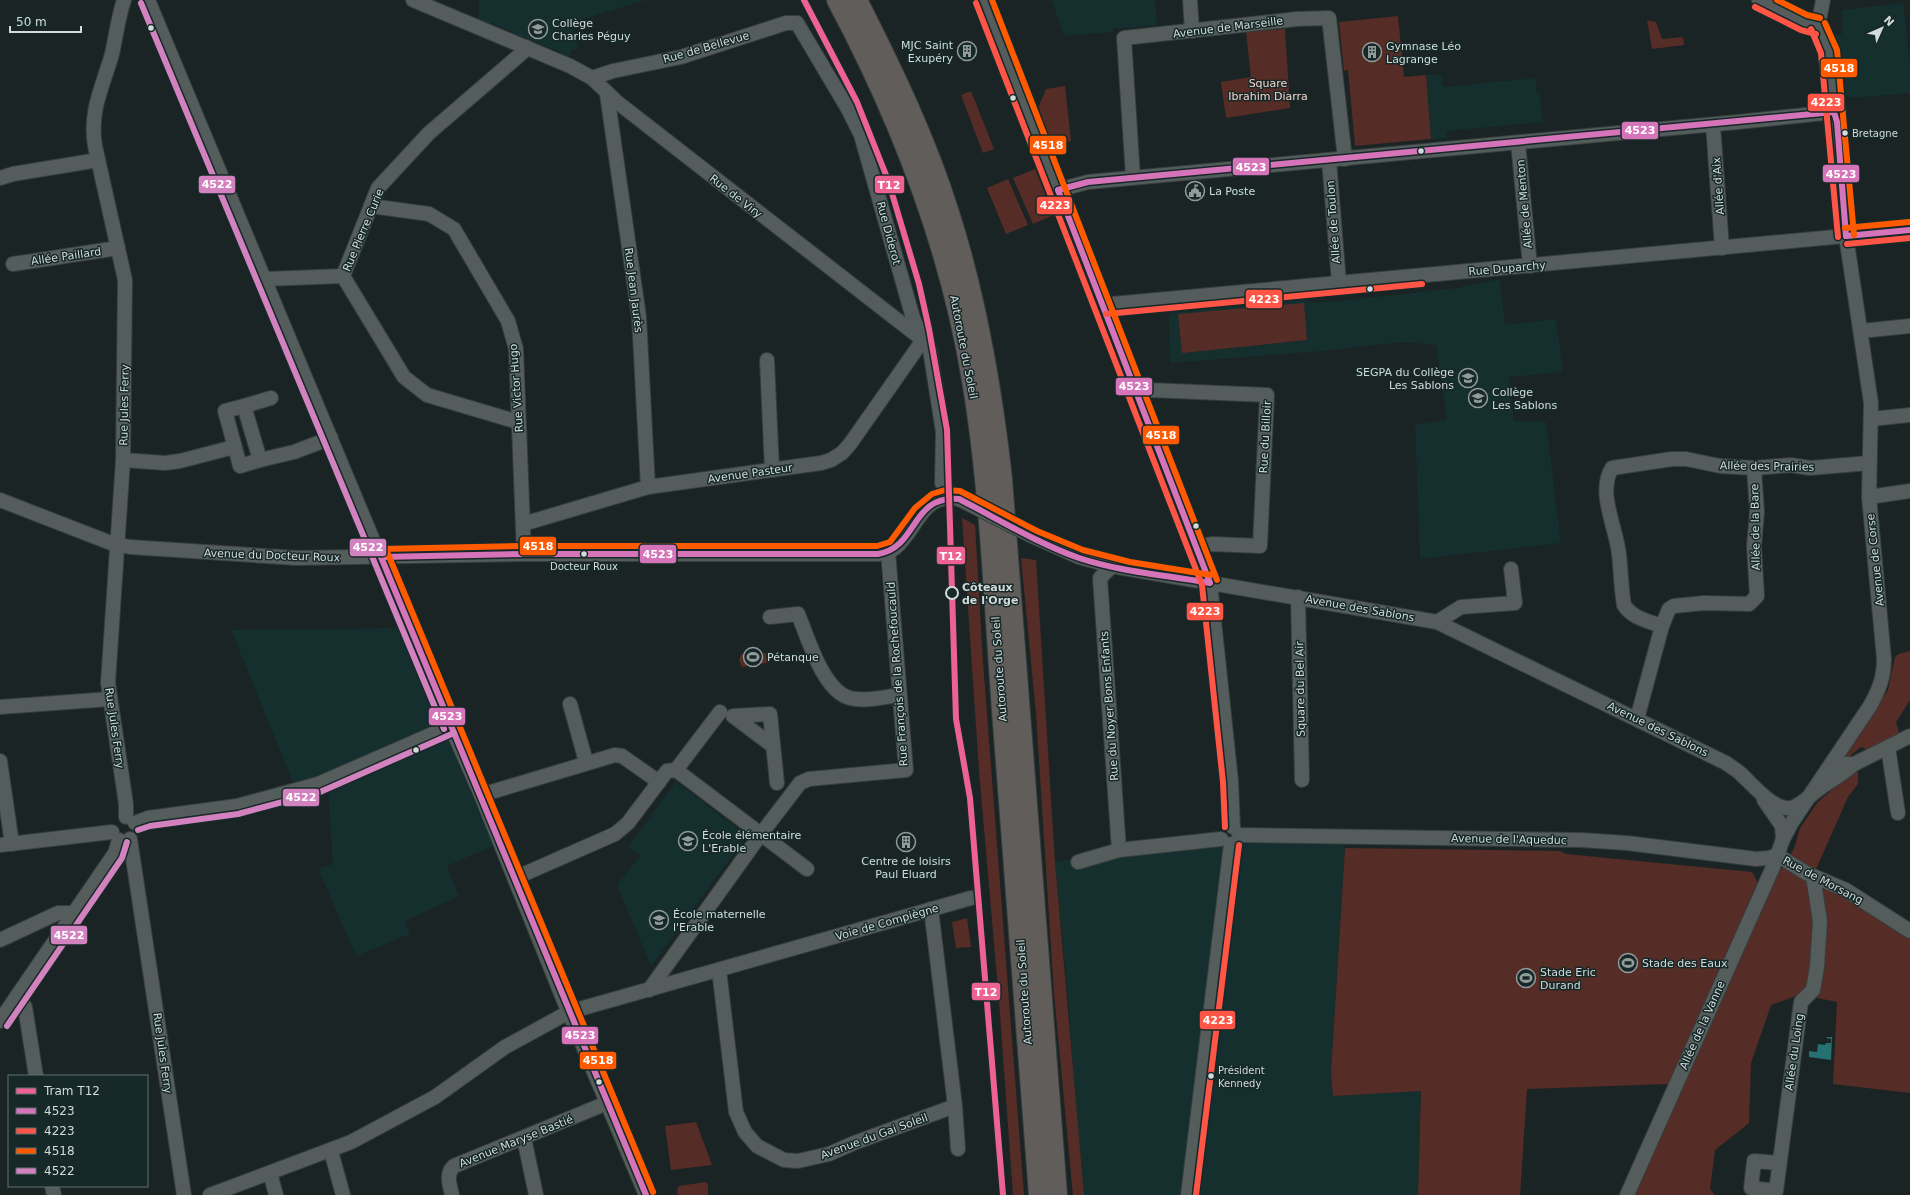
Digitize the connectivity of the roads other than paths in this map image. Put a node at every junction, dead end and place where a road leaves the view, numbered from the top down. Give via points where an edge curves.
1 (124, 0) edge
2 (148, 0) edge
3 (413, 0) edge
4 (837, 0) edge
5 (857, 0) edge
6 (983, 0) edge
7 (1190, 0) edge
8 (1759, 0) edge
9 (1823, 0) edge
10 (797, 23) joint
11 (1818, 26) junction
12 (1192, 31) junction
13 (526, 47) junction
14 (592, 78) junction
15 (607, 94) junction
16 (1834, 112) junction
17 (1713, 125) junction
18 (1518, 143) junction
19 (1345, 159) junction
20 (98, 160) junction
21 (1329, 160) junction
22 (1133, 177) junction
23 (0, 178) edge
24 (1058, 190) junction
25 (371, 206) junction
26 (1910, 230) edge
27 (1846, 236) junction
28 (118, 248) junction
29 (1722, 248) junction
30 (12, 264) dead end
31 (1530, 266) junction
32 (343, 276) junction
33 (265, 279) junction
34 (1339, 283) junction
35 (1104, 306) junction
36 (1910, 326) edge
37 (1861, 331) junction
38 (923, 340) junction
39 (767, 360) dead end
40 (1136, 391) junction
41 (271, 398) dead end
42 (244, 406) junction
43 (1910, 415) edge
44 (1871, 419) junction
45 (518, 422) junction
46 (331, 438) junction
47 (234, 447) junction
48 (123, 460) junction
49 (260, 460) junction
50 (1869, 463) junction
51 (1754, 468) junction
52 (772, 470) junction
53 (942, 483) dead end
54 (648, 487) junction
55 (1910, 491) edge
56 (1868, 497) junction
57 (0, 500) edge
58 (523, 524) junction
59 (118, 545) junction
60 (1196, 547) junction
61 (888, 552) junction
62 (524, 554) junction
63 (381, 557) junction
64 (1112, 566) junction
65 (1511, 569) dead end
66 (1210, 583) junction
67 (1298, 597) junction
68 (770, 617) dead end
69 (1437, 622) junction
70 (1662, 626) junction
71 (899, 695) junction
72 (110, 699) junction
73 (570, 704) dead end
74 (0, 707) edge
75 (720, 712) dead end
76 (1636, 719) junction
77 (451, 726) junction
78 (1910, 736) edge
79 (773, 746) dead end
80 (1888, 747) junction
81 (0, 761) edge
82 (1834, 761) junction
83 (586, 762) junction
84 (1854, 764) junction
85 (676, 770) junction
86 (809, 779) junction
87 (1302, 780) dead end
88 (659, 782) junction
89 (777, 783) junction
90 (1753, 786) junction
91 (1812, 794) junction
92 (481, 795) junction
93 (780, 809) junction
94 (1785, 809) junction
95 (1898, 813) dead end
96 (130, 820) junction
97 (1792, 822) junction
98 (761, 834) junction
99 (1231, 836) junction
100 (121, 837) junction
101 (1783, 839) junction
102 (6, 845) edge
103 (1118, 850) junction
104 (1777, 855) junction
105 (1078, 862) dead end
106 (808, 869) dead end
107 (1813, 876) junction
108 (515, 878) junction
109 (971, 898) dead end
110 (931, 909) junction
111 (73, 914) junction
112 (1910, 931) edge
113 (0, 940) edge
114 (719, 970) junction
115 (650, 990) junction
116 (16, 996) junction
117 (569, 1012) junction
118 (0, 1020) edge
119 (36, 1075) edge
120 (607, 1103) junction
121 (955, 1106) junction
122 (524, 1138) junction
123 (958, 1148) dead end
124 (331, 1151) junction
125 (1779, 1163) dead end
126 (270, 1173) junction
127 (641, 1194) edge
128 (184, 1195) edge
129 (210, 1195) edge
130 (276, 1195) edge
131 (343, 1195) edge
132 (452, 1195) edge
133 (536, 1195) edge
134 (1039, 1195) edge
135 (1057, 1195) edge
136 (1188, 1195) edge
137 (1627, 1195) edge

1 - 20 street, Rue Jules Ferry via 92,124
2 - 33 street
3 - 13 street, Rue de Viry
4 - 134 highway, Autoroute du Soleil via 884,93 919,180 955,296 972,378 984,483
5 - 135 highway, Autoroute du Soleil via 901,89 935,171 971,289 989,376 1004,494
6 - 24 street
7 - 12 street
8 - 11 street via 1804,23
9 - 11 street
10 - 14 street, Rue de Bellevue via 786,23 681,57
10 - 38 street, Rue Diderot via 861,135 913,318
11 - 16 street, Avenue de Corse via 1829,51
12 - 19 street, Avenue de Marseille via 1297,19 1329,18
12 - 22 street, Avenue de Marseille via 1124,38
13 - 14 street, Rue de Viry
13 - 25 street, Rue Pierre Curie via 429,132 378,188
14 - 15 street, Rue de Viry
15 - 38 street, Rue de Viry
15 - 54 street, Rue Jean Jaurès via 640,317
16 - 17 street
16 - 27 street, Avenue de Corse via 1837,122
17 - 18 street
17 - 29 street, Allée d'Aix
18 - 19 street
18 - 31 street, Allée de Menton
19 - 21 street
20 - 23 street
20 - 28 street, Rue Jules Ferry
21 - 22 street
21 - 34 street, Allée de Toulon
22 - 24 street via 1088,182
24 - 35 street
25 - 32 street, Rue Pierre Curie
25 - 45 street, Rue Victor Hugo via 429,214 454,229 508,321 516,349
26 - 27 street, Rue Duparchy
27 - 29 street, Rue Duparchy
27 - 37 street, Avenue de Corse
28 - 30 street, Allée Paillard
28 - 48 street, Rue Jules Ferry via 126,280
29 - 31 street, Rue Duparchy
31 - 34 street, Rue Duparchy
32 - 33 street, Rue Pierre Curie
32 - 45 street via 404,377 427,395
33 - 46 street
34 - 35 street, Rue Duparchy
35 - 40 street
36 - 37 street
37 - 44 street, Avenue de Corse
38 - 52 street, Avenue Pasteur via 858,435 842,453 821,463
38 - 53 street, Rue de Viry via 930,350 943,432
39 - 52 street
40 - 60 street
40 - 60 street, Rue du Billoir via 1268,396 1260,546 1212,544
41 - 42 street
42 - 47 street via 225,411
42 - 49 street
43 - 44 street
44 - 50 street, Avenue de Corse
45 - 58 street, Rue Victor Hugo
46 - 49 street via 294,452
46 - 63 street
47 - 48 street via 180,461
47 - 49 street via 240,466
48 - 59 street, Rue Jules Ferry
50 - 51 street, Allée des Prairies via 1810,468 1791,465
50 - 56 street, Avenue de Corse
51 - 70 street, Allée de la Bare via 1757,512 1754,546 1756,596 1749,604 1743,605 1704,603 1674,606 1666,614
51 - 70 street, Allée des Prairies via 1720,466 1672,458 1612,468 1607,476 1606,488 1619,552 1624,605 1634,616
52 - 54 street, Avenue Pasteur
54 - 58 street, Avenue Pasteur
55 - 56 street
56 - 82 street, Avenue de Corse via 1884,670 1876,694
57 - 59 street, Avenue du Docteur Roux
58 - 62 street, Rue Victor Hugo
59 - 63 street, Avenue du Docteur Roux via 251,556
59 - 72 street, Rue Jules Ferry via 108,683
60 - 66 street
61 - 62 street, Avenue du Docteur Roux
61 - 64 street, Avenue des Sablons, bridge via 896,548 928,507 950,497 1079,557
61 - 71 street, Rue François de la Rochefoucauld
62 - 63 street, Avenue du Docteur Roux
63 - 77 street
64 - 66 street, Avenue des Sablons
64 - 103 street, Rue du Noyer Bons Enfants via 1100,578
65 - 69 street via 1515,603 1461,607
66 - 67 street, Avenue des Sablons
66 - 99 street via 1231,781
67 - 69 street, Avenue des Sablons
67 - 87 street, Square du Bel Air
68 - 71 street via 798,614 827,681 842,695 851,698
69 - 76 street, Avenue des Sablons
70 - 76 street, Allée de la Bare
71 - 86 street, Rue François de la Rochefoucauld via 906,770
72 - 74 street
72 - 96 street, Rue Jules Ferry
73 - 83 street
75 - 85 street
76 - 90 street, Avenue des Sablons via 1726,763
77 - 92 street
77 - 96 street via 318,784 237,806
78 - 80 street
79 - 89 street
80 - 84 street
80 - 95 street
81 - 102 street
82 - 84 street
82 - 91 street, Avenue de Corse
83 - 88 street via 608,756 622,756
83 - 92 street
84 - 91 street via 1845,773
85 - 88 street via 667,771
85 - 98 street
86 - 89 street
86 - 93 street via 800,783
88 - 108 street via 628,823 615,834
89 - 93 street
90 - 94 street, Avenue des Sablons via 1773,803
90 - 101 street, Avenue des Sablons via 1782,826
91 - 94 street via 1794,807
91 - 97 street, Avenue de Corse
92 - 108 street
93 - 98 street
94 - 97 street via 1790,814
96 - 100 street via 136,830
96 - 100 street via 115,820 112,828
97 - 101 street, Avenue de Corse
98 - 106 street
98 - 115 street
99 - 103 street, Avenue de l'Aqueduc
99 - 104 street, Avenue de l'Aqueduc via 1581,840 1632,843 1756,858
99 - 136 street
100 - 102 street
100 - 111 street via 115,853
100 - 128 street, Rue Jules Ferry
101 - 104 street, Avenue de Corse
103 - 105 street, Avenue de l'Aqueduc
104 - 107 street, Rue de Morsang
104 - 137 street, Allée de la Vanne
107 - 112 street, Rue de Morsang via 1846,890
107 - 125 street, Allée du Loing via 1820,921 1817,967 1813,990 1801,1002
108 - 117 street
109 - 110 street, Voie de Compiègne
110 - 114 street, Voie de Compiègne
110 - 121 street
111 - 113 street via 58,913
111 - 116 street
114 - 115 street, Voie de Compiègne
114 - 121 street, Avenue du Gai Soleil via 736,1112 745,1132 757,1146 771,1155 798,1162 830,1154
115 - 117 street, Voie de Compiègne
116 - 118 street
116 - 119 street via 26,1007
117 - 120 street
117 - 124 street, Voie de Compiègne via 506,1046 434,1097
120 - 122 street, Avenue Maryse Bastié
120 - 127 street
121 - 123 street
122 - 132 street, Avenue Maryse Bastié via 454,1166 448,1175
122 - 133 street
124 - 126 street, Voie de Compiègne
124 - 131 street
126 - 129 street, Voie de Compiègne
126 - 130 street

